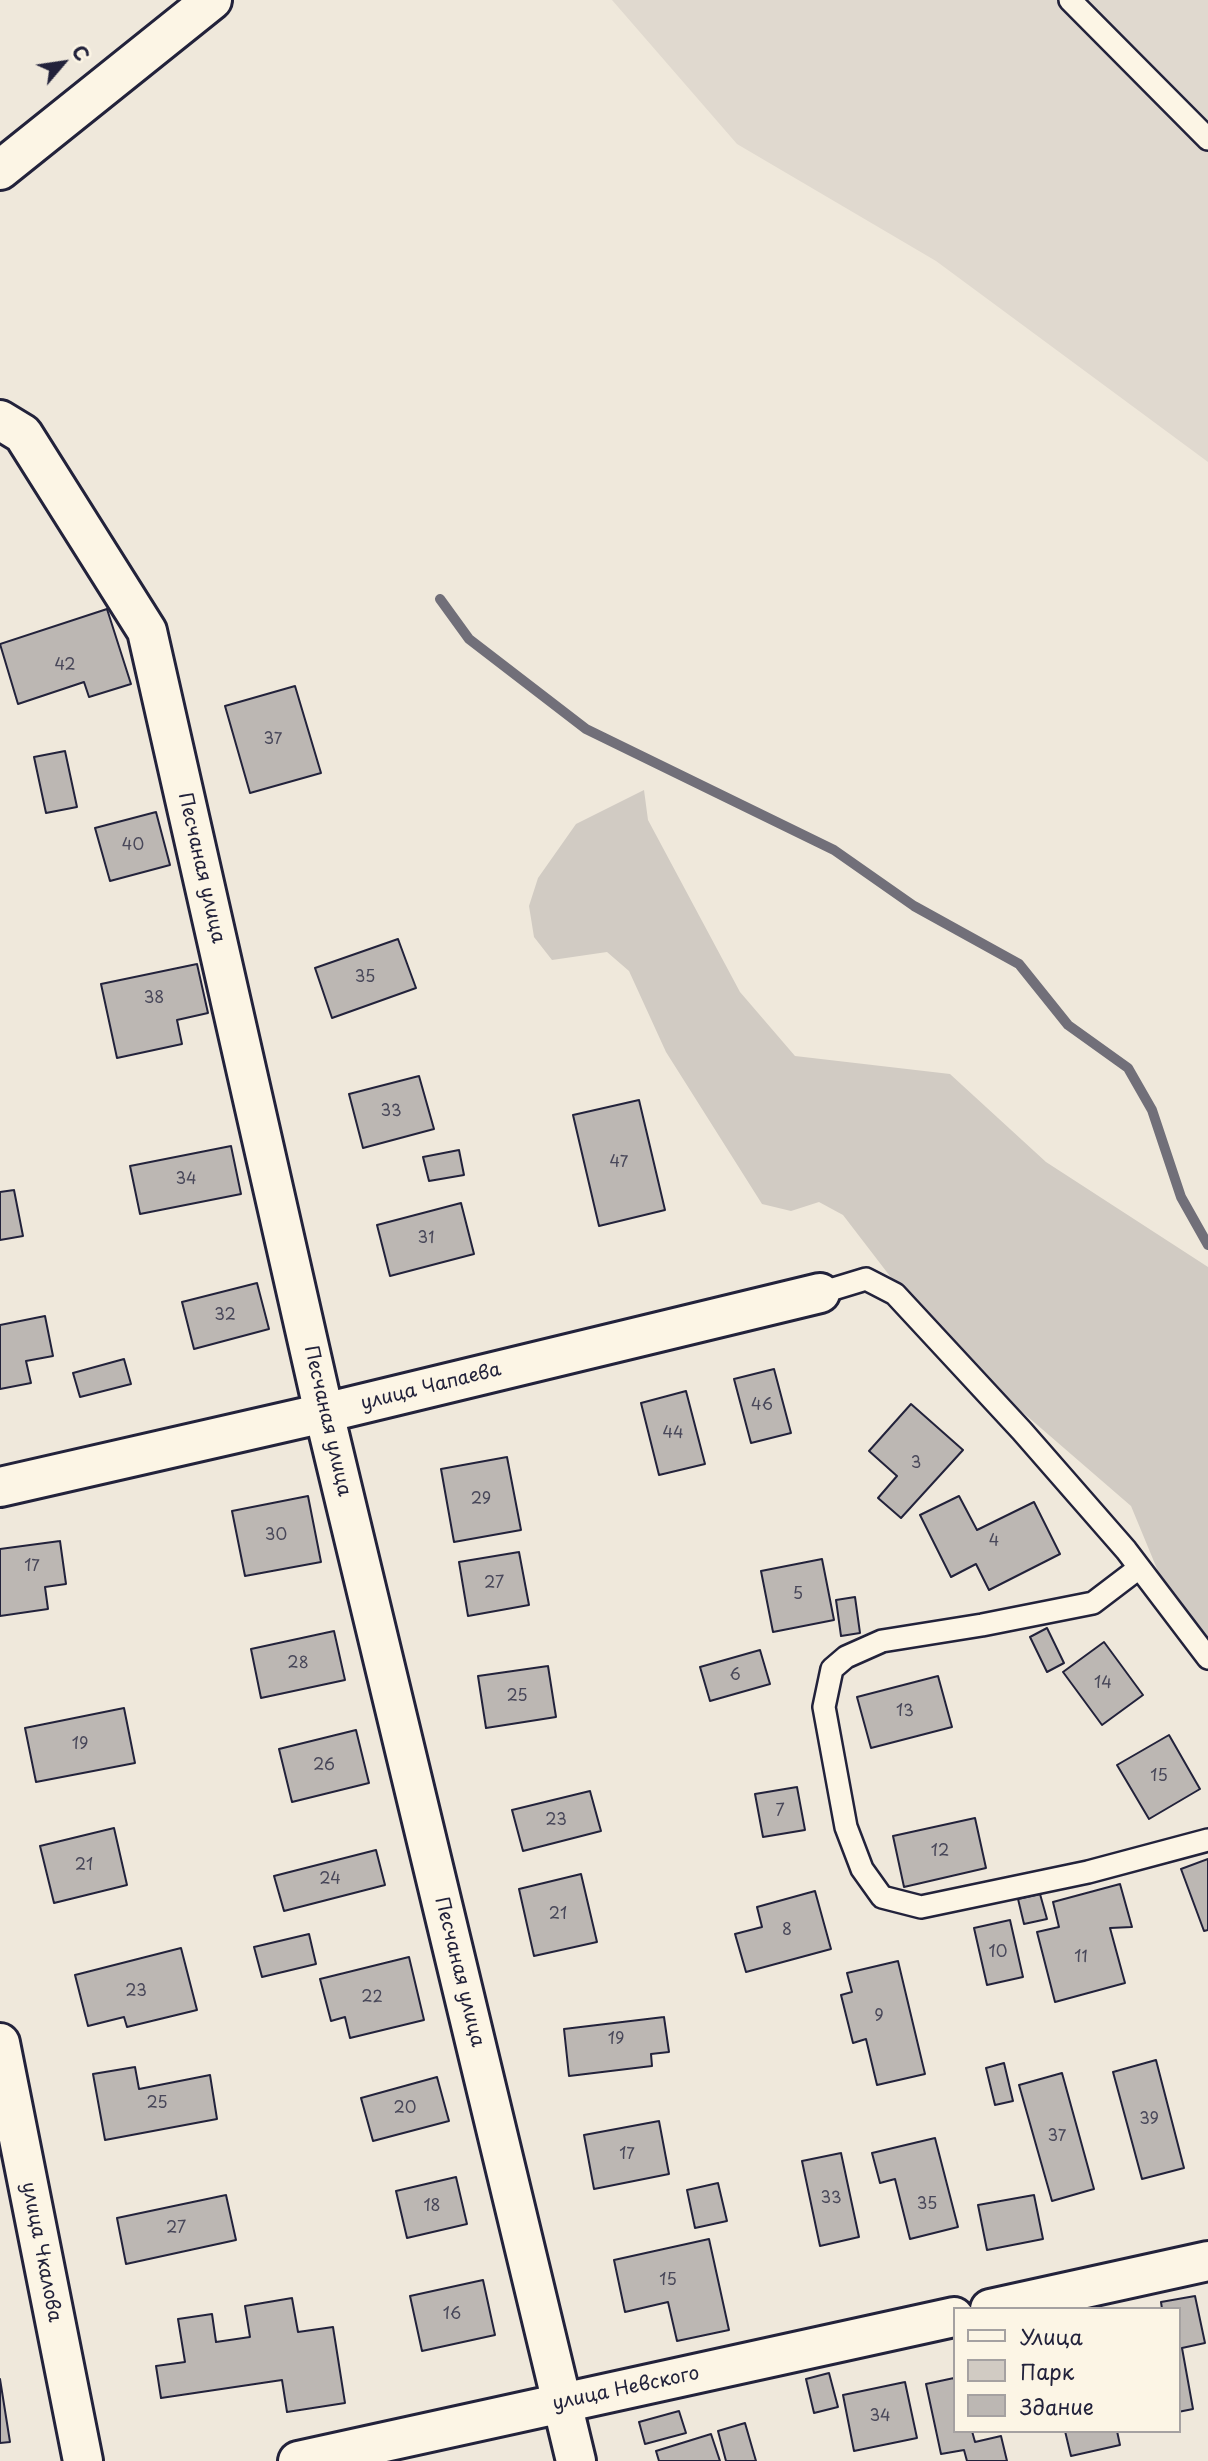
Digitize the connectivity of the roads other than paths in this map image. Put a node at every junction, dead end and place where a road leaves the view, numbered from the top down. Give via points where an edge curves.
1 (212, 0) edge
2 (1070, 0) edge
3 (1208, 139) edge
4 (0, 170) edge
5 (0, 420) edge
6 (820, 1293) joint
7 (324, 1413) junction
8 (0, 1487) edge
9 (1139, 1568) junction
10 (1208, 1658) edge
11 (1208, 1840) edge
12 (0, 2043) edge
13 (1208, 2261) edge
14 (999, 2307) edge
15 (953, 2317) edge
16 (564, 2403) junction
17 (83, 2461) edge
18 (298, 2461) edge
19 (576, 2461) edge

1 - 4 street
2 - 3 lane
5 - 7 street, Песчаная улица via 23,434 147,631
6 - 7 street, улица Чапаева
6 - 9 lane via 866,1279 895,1294
7 - 8 street, улица Чапаева
7 - 16 street, Песчаная улица
9 - 10 lane
9 - 11 lane via 1093,1603 882,1641 846,1657 832,1669 824,1707 846,1827 862,1869 882,1897 921,1907 1088,1872
12 - 17 street, улица Чкалова
13 - 14 street
15 - 16 street, улица Невского
16 - 18 street, улица Невского
16 - 19 street, Песчаная улица

